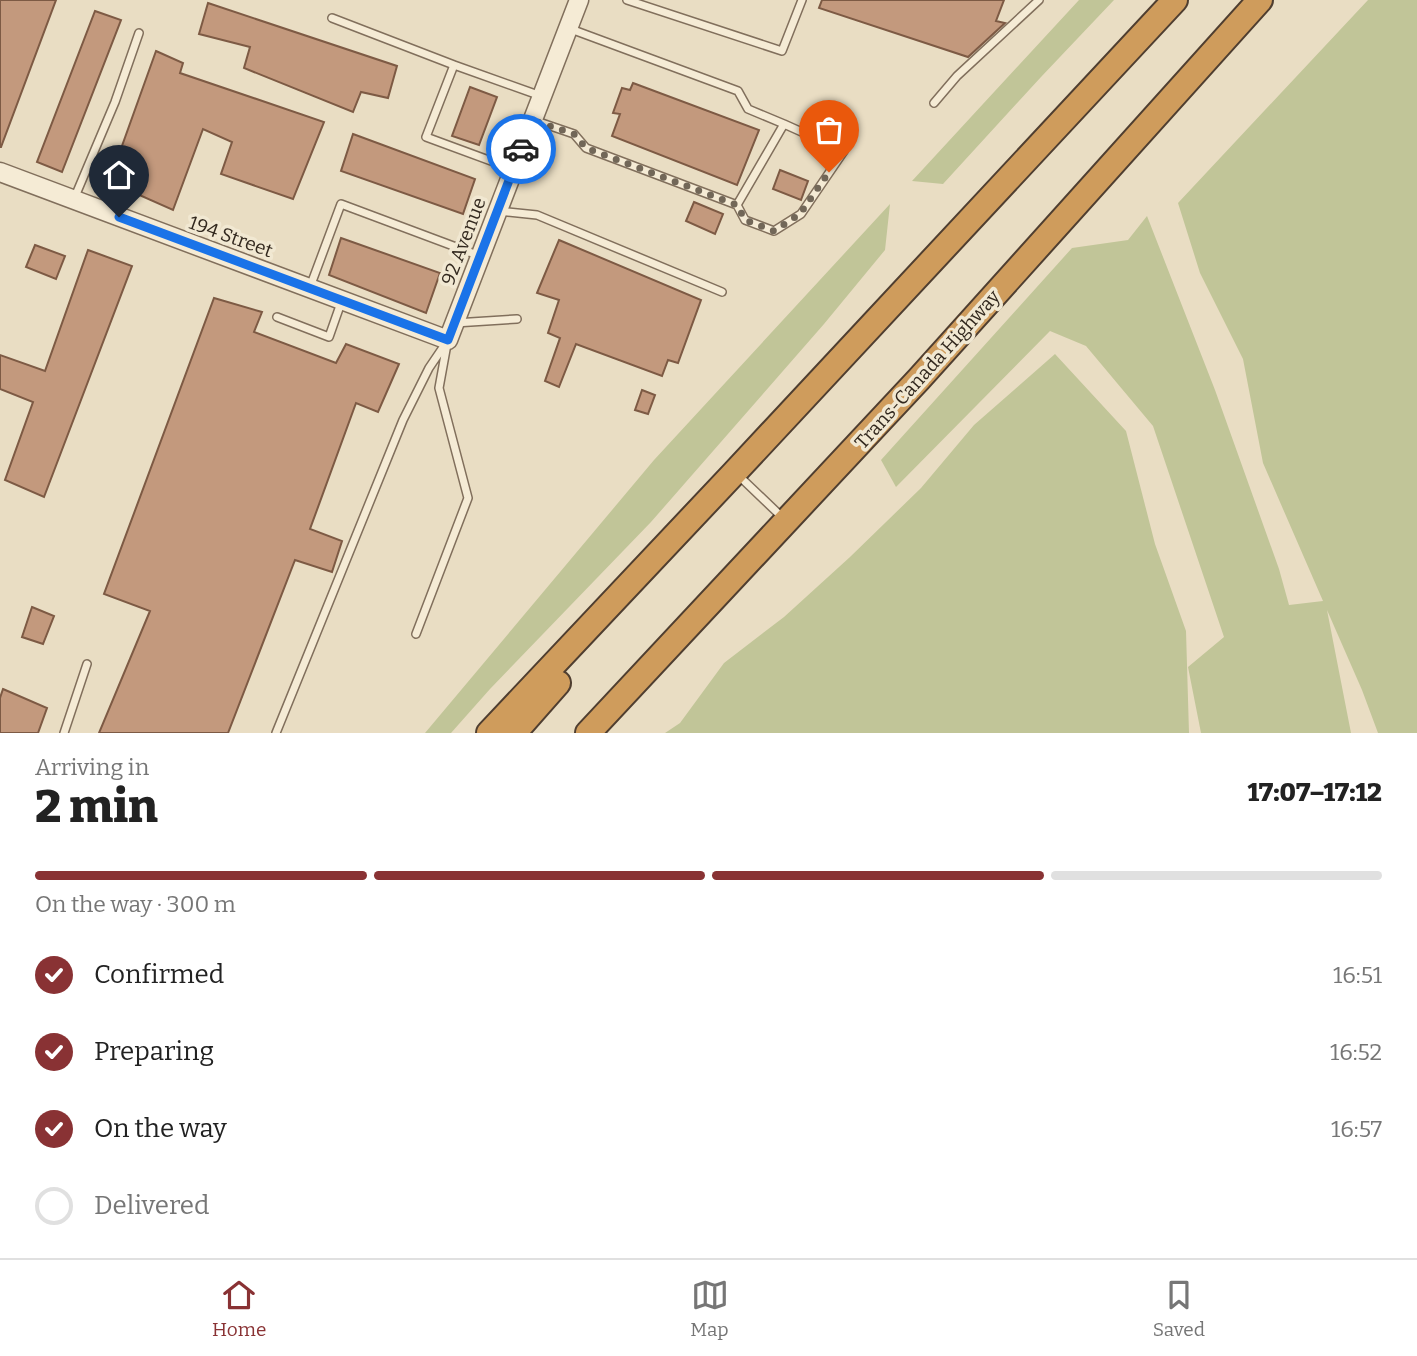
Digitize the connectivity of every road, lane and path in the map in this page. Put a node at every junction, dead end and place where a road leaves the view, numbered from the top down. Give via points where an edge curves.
1 (579, 0) edge
2 (627, 0) edge
3 (802, 0) edge
4 (1039, 0) edge
5 (1175, 0) edge
6 (1260, 0) edge
7 (332, 18) dead end
8 (568, 28) junction
9 (139, 33) dead end
10 (454, 65) junction
11 (542, 96) junction
12 (934, 103) dead end
13 (532, 120) junction
14 (784, 124) junction
15 (513, 169) junction
16 (0, 172) edge
17 (74, 200) junction
18 (737, 205) junction
19 (497, 211) junction
20 (480, 257) junction
21 (310, 288) junction
22 (722, 292) dead end
23 (343, 300) junction
24 (277, 317) dead end
25 (517, 319) dead end
26 (451, 331) junction
27 (735, 472) junction
28 (715, 494) junction
29 (787, 521) junction
30 (416, 634) dead end
31 (87, 664) dead end
32 (64, 733) edge
33 (276, 733) edge
34 (489, 733) edge
35 (514, 733) edge
36 (588, 733) edge

1 - 8 street, 92 Avenue
2 - 3 lane via 782,51
4 - 12 lane
5 - 27 highway
6 - 29 highway, Trans-Canada Highway
7 - 10 lane
8 - 11 street, 92 Avenue
8 - 14 lane via 738,91 748,109
9 - 17 lane
10 - 11 lane
10 - 15 lane via 426,137
11 - 13 street, 92 Avenue
13 - 15 street, 92 Avenue
13 - 18 lane via 574,134 586,148
14 - 18 lane
14 - 18 lane via 844,151 800,214 774,231 745,220
15 - 19 street, 92 Avenue
16 - 17 street, 194 Street
17 - 21 street, 194 Street
19 - 20 street, 92 Avenue
19 - 22 lane via 537,215
20 - 21 lane via 341,204
20 - 26 street, 92 Avenue
21 - 23 street, 194 Street
23 - 24 lane via 329,337
23 - 26 street, 194 Street
25 - 26 lane
26 - 30 lane via 439,388 468,498
26 - 33 lane via 403,420
27 - 28 highway
27 - 29 lane
28 - 34 highway
28 - 35 highway via 616,618
29 - 36 highway, Trans-Canada Highway
31 - 32 lane

